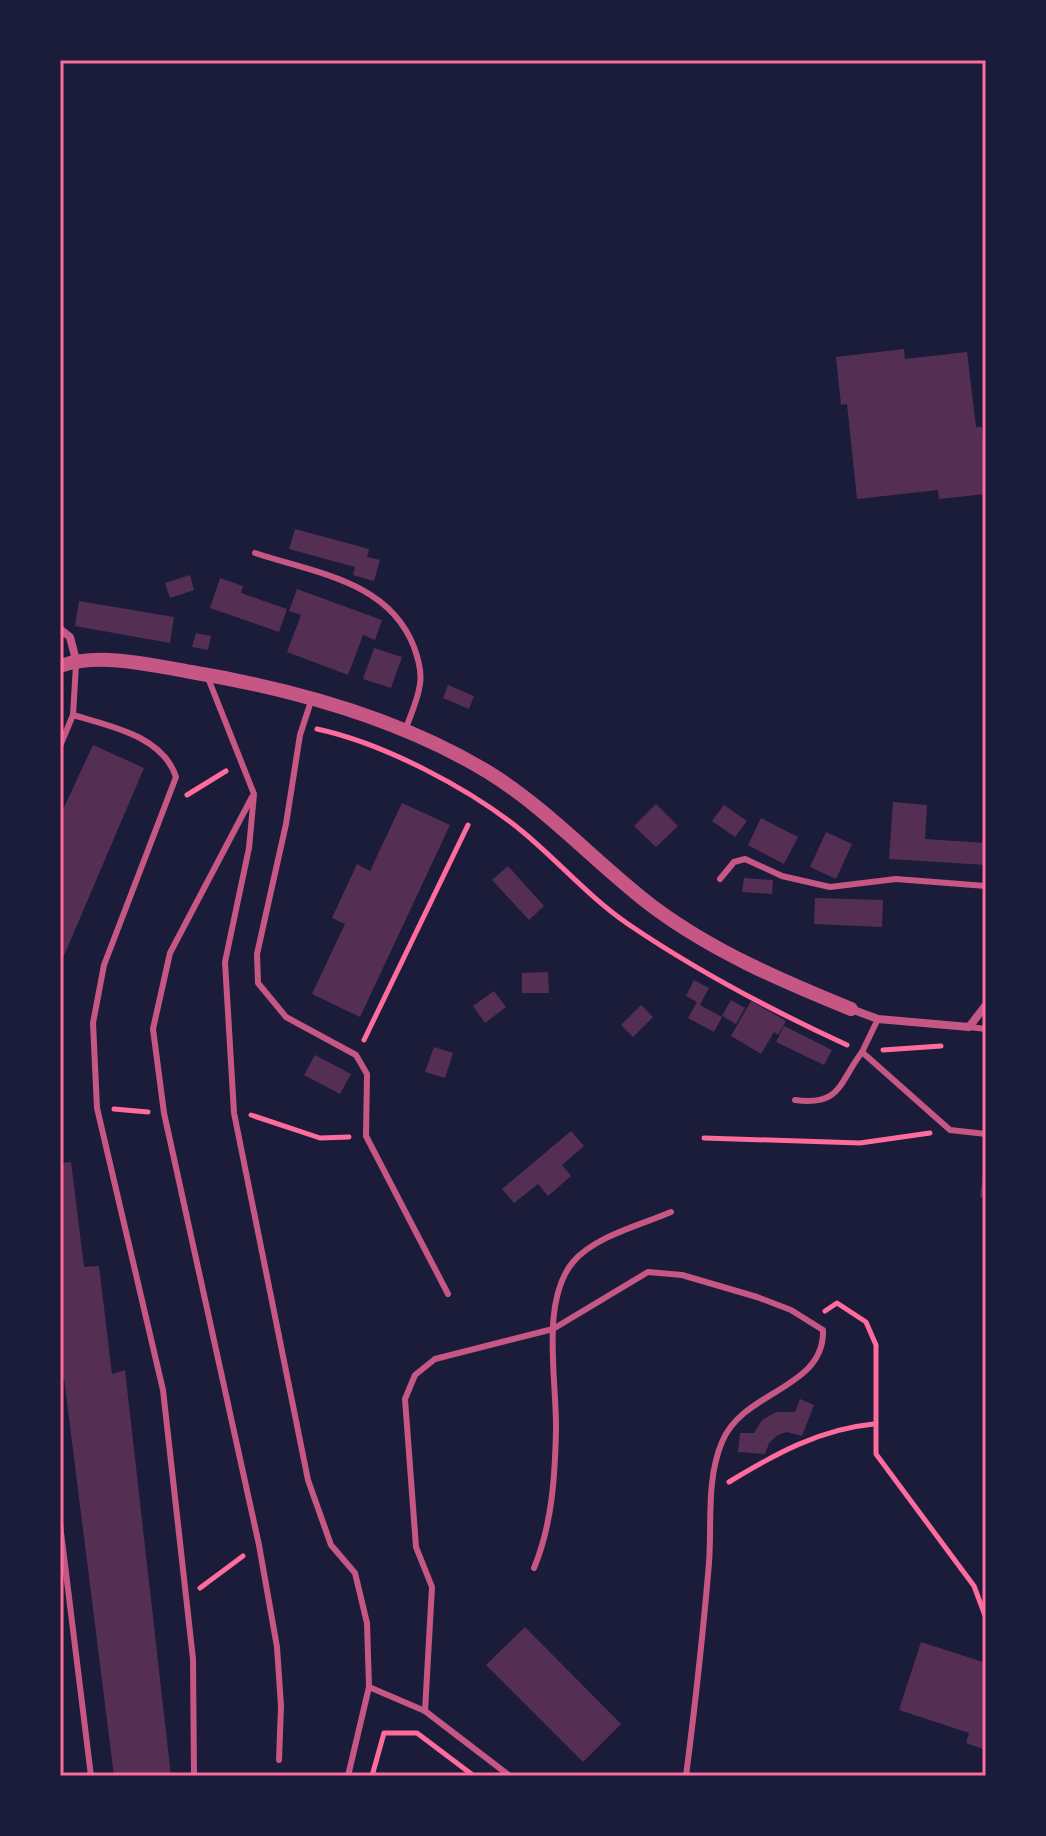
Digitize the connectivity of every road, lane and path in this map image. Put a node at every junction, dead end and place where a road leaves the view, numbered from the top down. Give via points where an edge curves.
1 (255, 553) dead end
2 (60, 629) edge
3 (76, 660) junction
4 (60, 666) edge
5 (207, 674) junction
6 (312, 698) junction
7 (73, 715) junction
8 (303, 726) junction
9 (405, 731) junction
10 (60, 746) edge
11 (242, 757) junction
12 (254, 794) junction
13 (167, 807) junction
14 (468, 825) dead end
15 (720, 879) dead end
16 (986, 886) edge
17 (986, 1005) edge
18 (851, 1009) joint
19 (878, 1019) junction
20 (969, 1027) junction
21 (986, 1029) edge
22 (955, 1045) dead end
23 (862, 1052) junction
24 (356, 1055) junction
25 (795, 1100) dead end
26 (97, 1108) junction
27 (164, 1113) junction
28 (234, 1113) junction
29 (950, 1130) junction
30 (986, 1134) edge
31 (366, 1136) junction
32 (704, 1138) dead end
33 (671, 1212) dead end
34 (448, 1294) dead end
35 (811, 1320) junction
36 (553, 1329) junction
37 (874, 1424) junction
38 (711, 1493) junction
39 (60, 1524) edge
40 (259, 1545) junction
41 (534, 1568) dead end
42 (186, 1598) junction
43 (986, 1618) edge
44 (369, 1687) junction
45 (425, 1711) junction
46 (279, 1760) dead end
47 (91, 1776) edge
48 (194, 1776) edge
49 (348, 1776) edge
50 (372, 1776) edge
51 (474, 1776) edge
52 (510, 1776) edge
53 (686, 1776) edge

1 - 9 lane via 369,591 397,614 418,657 421,682
2 - 3 street via 70,637
3 - 4 street
3 - 5 street
3 - 7 lane
5 - 6 street
5 - 11 lane
6 - 8 lane
6 - 9 street
7 - 10 lane
7 - 13 lane via 165,754 176,777
8 - 23 path via 372,743 472,798 524,833 578,886 692,967
8 - 24 lane via 257,954 258,983 286,1017
9 - 18 street via 487,772 654,908 706,942
11 - 12 lane
11 - 13 path
12 - 27 lane via 170,953 153,1029
12 - 28 lane via 249,848 225,962
13 - 26 lane via 104,965 93,1023
14 - 24 path
15 - 16 lane via 734,862 745,859 782,876 830,887 896,879
17 - 20 street
18 - 19 street
19 - 20 street
19 - 23 lane
20 - 21 lane
22 - 23 path
23 - 25 lane via 832,1096 820,1103
23 - 29 lane
24 - 31 lane via 367,1074
26 - 27 path
26 - 42 lane via 163,1390
27 - 40 lane
28 - 31 path via 264,1117 320,1138
28 - 44 lane via 308,1480 331,1545 355,1573 367,1623
29 - 30 lane
29 - 32 path via 860,1143
31 - 34 lane
33 - 36 lane via 603,1240 574,1261 561,1286
35 - 36 lane via 719,1285 648,1272
35 - 37 path via 837,1303 866,1322 876,1345
35 - 38 lane via 823,1330 824,1348 791,1383 734,1420 722,1442
36 - 41 lane via 552,1488 547,1537
36 - 45 lane via 435,1359 415,1375 405,1399 416,1547 432,1587
37 - 38 path via 805,1440
37 - 43 path via 876,1454 974,1586
38 - 53 lane via 709,1562
39 - 47 lane
40 - 42 path
40 - 46 lane via 277,1647
42 - 48 lane via 193,1659
44 - 45 lane
44 - 49 lane
45 - 52 lane
50 - 51 path via 384,1733 417,1733

